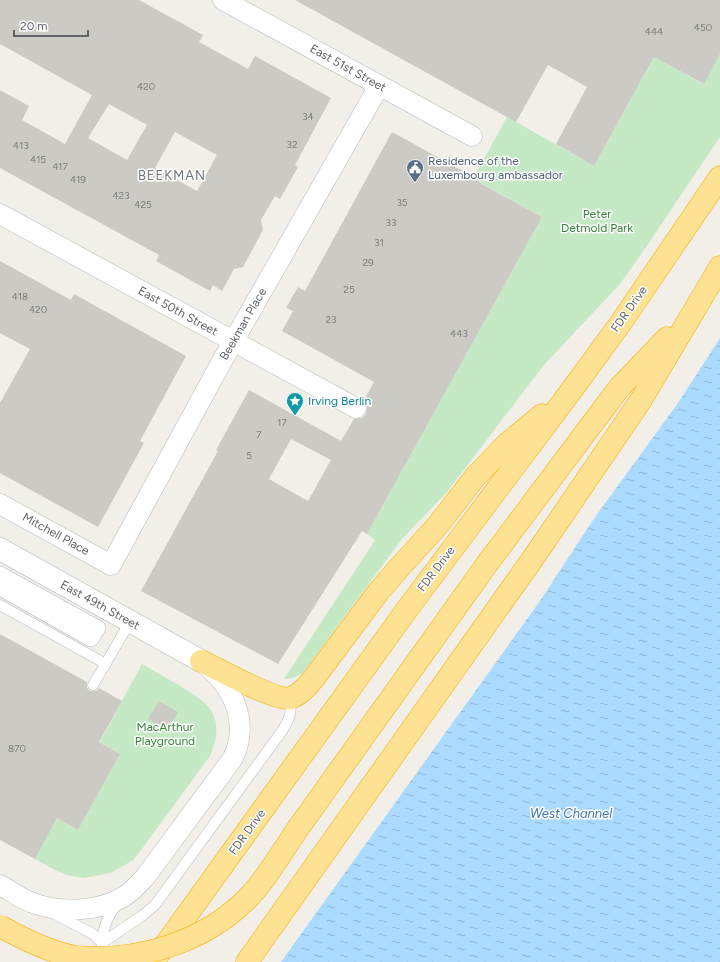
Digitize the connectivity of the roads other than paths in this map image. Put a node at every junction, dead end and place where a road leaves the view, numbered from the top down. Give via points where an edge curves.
1 (223, 0) edge
2 (379, 86) junction
3 (472, 136) dead end
4 (720, 177) edge
5 (0, 214) edge
6 (720, 267) edge
7 (697, 304) junction
8 (234, 342) junction
9 (571, 391) junction
10 (356, 408) dead end
11 (0, 504) edge
12 (0, 549) edge
13 (111, 565) joint
14 (0, 574) edge
15 (0, 588) edge
16 (0, 605) edge
17 (130, 622) junction
18 (201, 661) junction
19 (106, 664) junction
20 (94, 686) dead end
21 (290, 698) junction
22 (0, 885) edge
23 (122, 898) junction
24 (32, 903) junction
25 (0, 926) edge
26 (102, 943) junction
27 (99, 962) edge
28 (153, 962) edge
29 (247, 962) edge

1 - 2 street, East 51st Street
2 - 3 street, East 51st Street
2 - 8 street, Beekman Place
4 - 9 highway, FDR Drive
5 - 8 street, East 50th Street
6 - 7 highway
7 - 25 highway, bridge via 620,387 604,408 487,564 248,898 205,932 176,946 137,956 105,959 60,953
7 - 29 highway via 640,400 536,554
8 - 10 street, East 50th Street
8 - 13 street, Beekman Place
9 - 21 highway via 508,443 475,477 438,525 398,568 303,692
9 - 28 highway, FDR Drive via 408,608
11 - 13 street, Mitchell Place
12 - 17 main road, East 49th Street
14 - 15 street via 98,628 91,639
16 - 19 lane
17 - 18 main road, East 49th Street
17 - 19 lane
18 - 21 highway via 273,695
18 - 23 street via 224,682 230,694 240,728 238,748 157,862 134,889
19 - 20 lane
21 - 26 lane via 292,711 282,731 155,905
22 - 24 street
23 - 24 street via 96,907 80,909 46,907
23 - 26 lane via 108,917
24 - 26 lane via 79,926
26 - 27 lane

